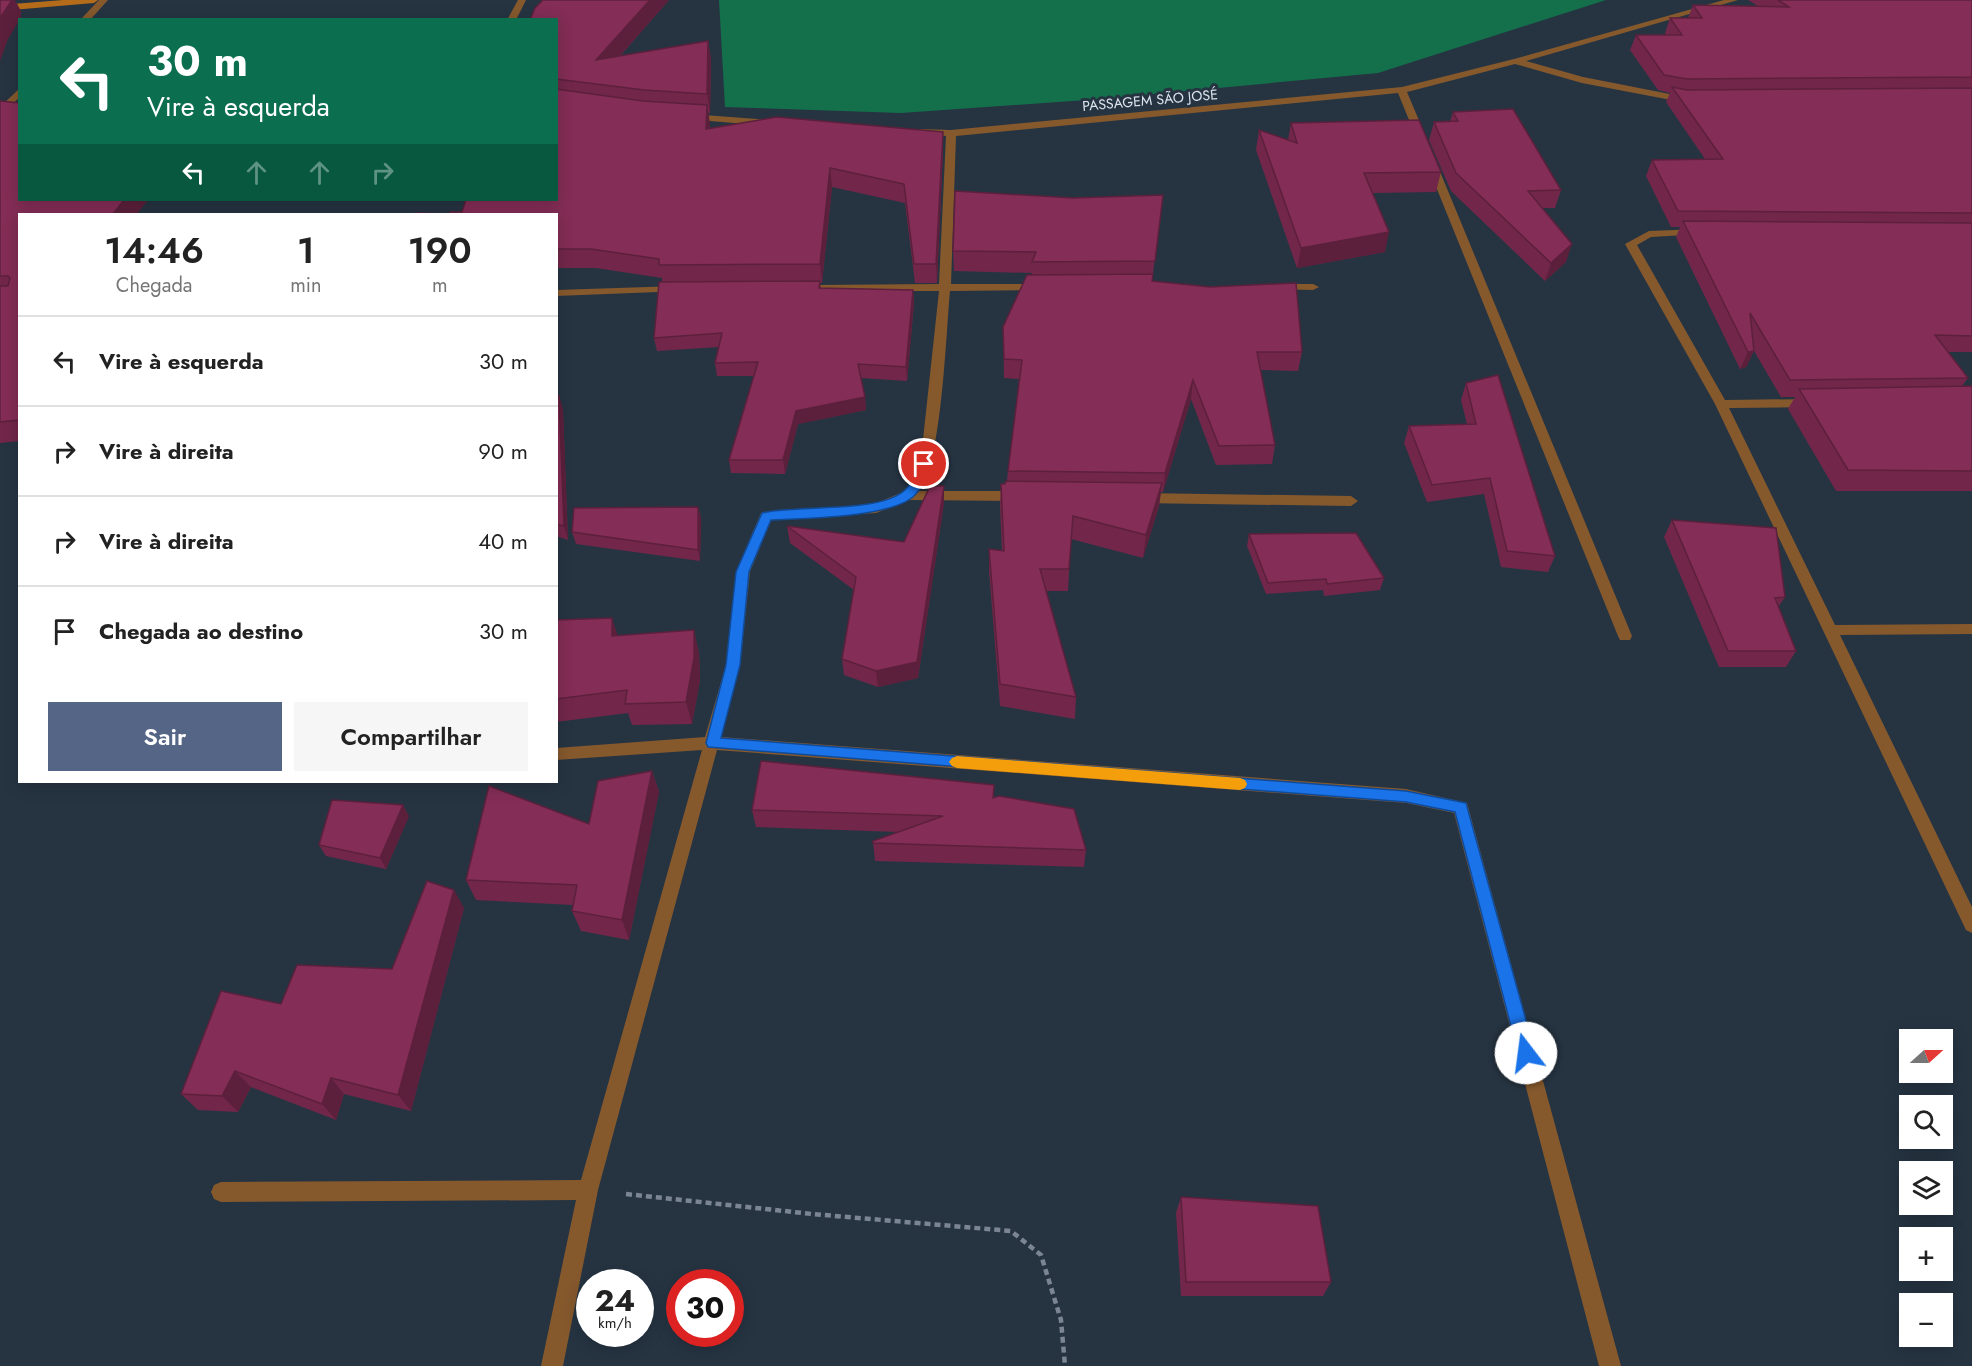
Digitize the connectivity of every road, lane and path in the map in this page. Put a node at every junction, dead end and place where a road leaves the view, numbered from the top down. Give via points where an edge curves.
1 (94, 0) edge
2 (104, 0) edge
3 (522, 0) edge
4 (1734, 0) edge
5 (0, 8) edge
6 (86, 18) edge
7 (512, 18) edge
8 (1517, 61) junction
9 (1401, 90) junction
10 (18, 93) edge
11 (1693, 100) edge
12 (0, 113) edge
13 (681, 117) edge
14 (783, 124) edge
15 (917, 131) edge
16 (951, 133) junction
17 (1713, 232) edge
18 (945, 287) junction
19 (1052, 287) edge
20 (1265, 287) edge
21 (1313, 287) dead end
22 (804, 288) edge
23 (687, 289) edge
24 (558, 293) edge
25 (1829, 403) edge
26 (1721, 404) junction
27 (908, 495) junction
28 (1028, 496) edge
29 (1123, 498) edge
30 (1351, 501) dead end
31 (1972, 629) edge
32 (1830, 630) junction
33 (1625, 636) dead end
34 (713, 743) junction
35 (558, 754) edge
36 (1972, 925) edge
37 (588, 1190) junction
38 (221, 1192) dead end
39 (552, 1366) edge
40 (1065, 1366) edge
41 (1610, 1366) edge

1 - 5 street
2 - 6 street
3 - 7 street
4 - 8 street, PASSAGEM SÃO JOSÉ
8 - 9 street, PASSAGEM SÃO JOSÉ
8 - 11 street via 1634,92
9 - 16 street, PASSAGEM SÃO JOSÉ
9 - 33 street
10 - 12 street
13 - 14 street
15 - 16 street, PASSAGEM SÃO JOSÉ
16 - 18 street
17 - 26 street via 1649,234 1631,244
18 - 19 street
18 - 22 street
18 - 27 street via 928,449 920,480
20 - 21 street
23 - 24 street
25 - 26 street
26 - 32 street
27 - 28 street
27 - 34 street via 876,508 766,516 743,572 733,665
29 - 30 street
31 - 32 street
32 - 36 street
34 - 35 street
34 - 37 street
34 - 41 street via 1394,795 1461,807
37 - 38 street
37 - 39 street
37 - 40 path via 1011,1231 1041,1255 1061,1320

